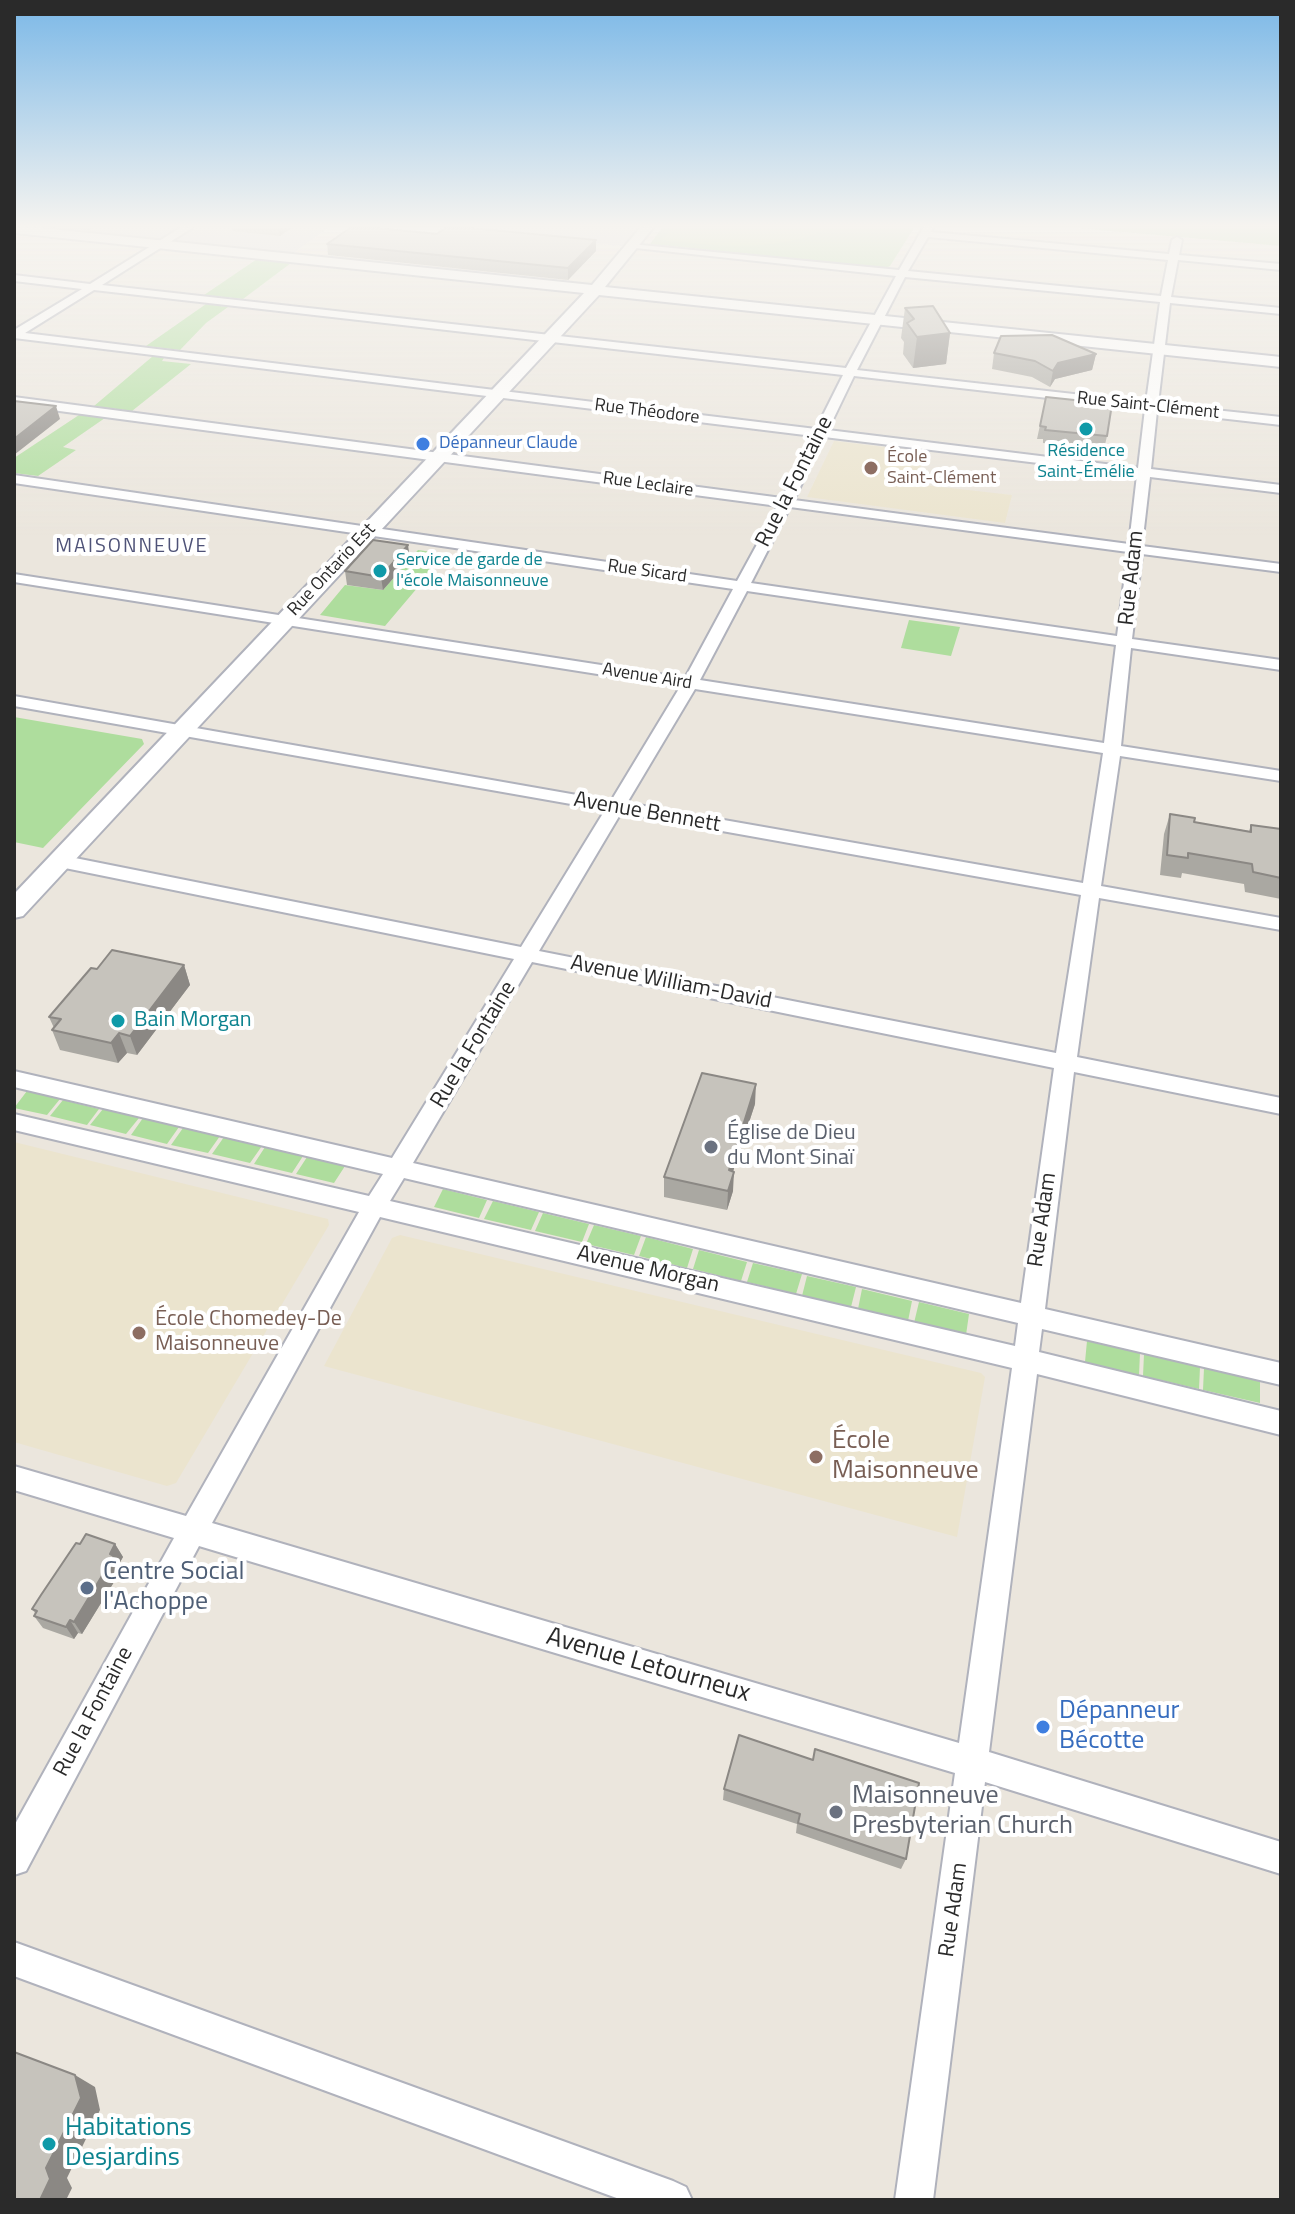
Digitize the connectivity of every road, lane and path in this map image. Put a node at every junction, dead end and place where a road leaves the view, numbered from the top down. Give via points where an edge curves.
1 (490, 331) edge
2 (556, 331) edge
3 (870, 331) edge
4 (996, 331) edge
5 (1161, 331) edge
6 (14, 335) edge
7 (550, 338) junction
8 (1159, 348) junction
9 (1281, 362) edge
10 (851, 372) junction
11 (498, 394) junction
12 (14, 401) edge
13 (1151, 406) junction
14 (1281, 421) edge
15 (820, 432) junction
16 (438, 457) junction
17 (1144, 472) junction
18 (14, 479) edge
19 (1281, 489) edge
20 (786, 503) junction
21 (368, 532) junction
22 (1136, 549) junction
23 (1281, 568) edge
24 (14, 578) edge
25 (742, 586) junction
26 (285, 621) junction
27 (1125, 642) junction
28 (1281, 665) edge
29 (690, 684) junction
30 (14, 701) edge
31 (183, 729) junction
32 (1112, 750) junction
33 (1281, 776) edge
34 (616, 807) junction
35 (60, 861) junction
36 (1093, 891) junction
37 (14, 910) edge
38 (1281, 924) edge
39 (528, 954) junction
40 (1065, 1062) junction
41 (14, 1079) edge
42 (1281, 1106) edge
43 (14, 1122) edge
44 (397, 1169) junction
45 (375, 1206) junction
46 (1031, 1315) junction
47 (1025, 1360) junction
48 (1281, 1374) edge
49 (1281, 1423) edge
50 (14, 1478) edge
51 (191, 1531) junction
52 (974, 1763) junction
53 (1281, 1858) edge
54 (14, 1859) edge
55 (14, 1959) edge
56 (673, 2200) edge
57 (914, 2200) edge

1 - 7 street, Rue Saint-Clément
2 - 7 main road, Rue Ontario Est
3 - 10 street, Rue la Fontaine
4 - 8 main road
5 - 8 street, Rue Adam
6 - 11 street, Rue Théodore
7 - 10 street, Rue Saint-Clément
7 - 11 main road, Rue Ontario Est
8 - 9 main road
8 - 13 street, Rue Adam
10 - 13 street, Rue Saint-Clément
10 - 15 street, Rue la Fontaine
11 - 15 street, Rue Théodore
11 - 16 main road, Rue Ontario Est
12 - 16 street, Rue Leclaire
13 - 14 street, Rue Saint-Clément
13 - 17 street, Rue Adam
15 - 17 street, Rue Théodore
15 - 20 street, Rue la Fontaine
16 - 20 street, Rue Leclaire
16 - 21 main road, Rue Ontario Est
17 - 19 street, Rue Théodore
17 - 22 street, Rue Adam
18 - 21 street, Rue Sicard
20 - 22 street, Rue Leclaire
20 - 25 street, Rue la Fontaine
21 - 25 street, Rue Sicard
21 - 26 main road, Rue Ontario Est
22 - 23 street, Rue Leclaire
22 - 27 street, Rue Adam
24 - 26 street, Avenue Aird
25 - 27 street, Rue Sicard
25 - 29 street, Rue la Fontaine
26 - 29 street, Avenue Aird
26 - 31 main road, Rue Ontario Est
27 - 28 street, Rue Sicard
27 - 32 street, Rue Adam
29 - 32 street, Avenue Aird
29 - 34 street, Rue la Fontaine
30 - 31 street, Avenue Bennett
31 - 34 street, Avenue Bennett
31 - 35 main road, Rue Ontario Est
32 - 33 street, Avenue Aird
32 - 36 street, Rue Adam
34 - 36 street, Avenue Bennett
34 - 39 street, Rue la Fontaine
35 - 37 main road, Rue Ontario Est
35 - 39 street, Avenue William-David
36 - 38 street, Avenue Bennett
36 - 40 street, Rue Adam
39 - 40 street, Avenue William-David
39 - 44 street, Rue la Fontaine
40 - 42 street, Avenue William-David
40 - 46 street, Rue Adam
41 - 44 street, Avenue Morgan
43 - 45 street, Avenue Morgan
44 - 45 street, Rue la Fontaine
44 - 46 street, Avenue Morgan
45 - 47 street, Avenue Morgan
45 - 51 street, Rue la Fontaine
46 - 47 street, Rue Adam
46 - 48 street, Avenue Morgan
47 - 49 street, Avenue Morgan
47 - 52 street, Rue Adam
50 - 51 street, Avenue Letourneux
51 - 52 street, Avenue Letourneux
51 - 54 street, Rue la Fontaine
52 - 53 street, Avenue Letourneux
52 - 57 street, Rue Adam
55 - 56 street

